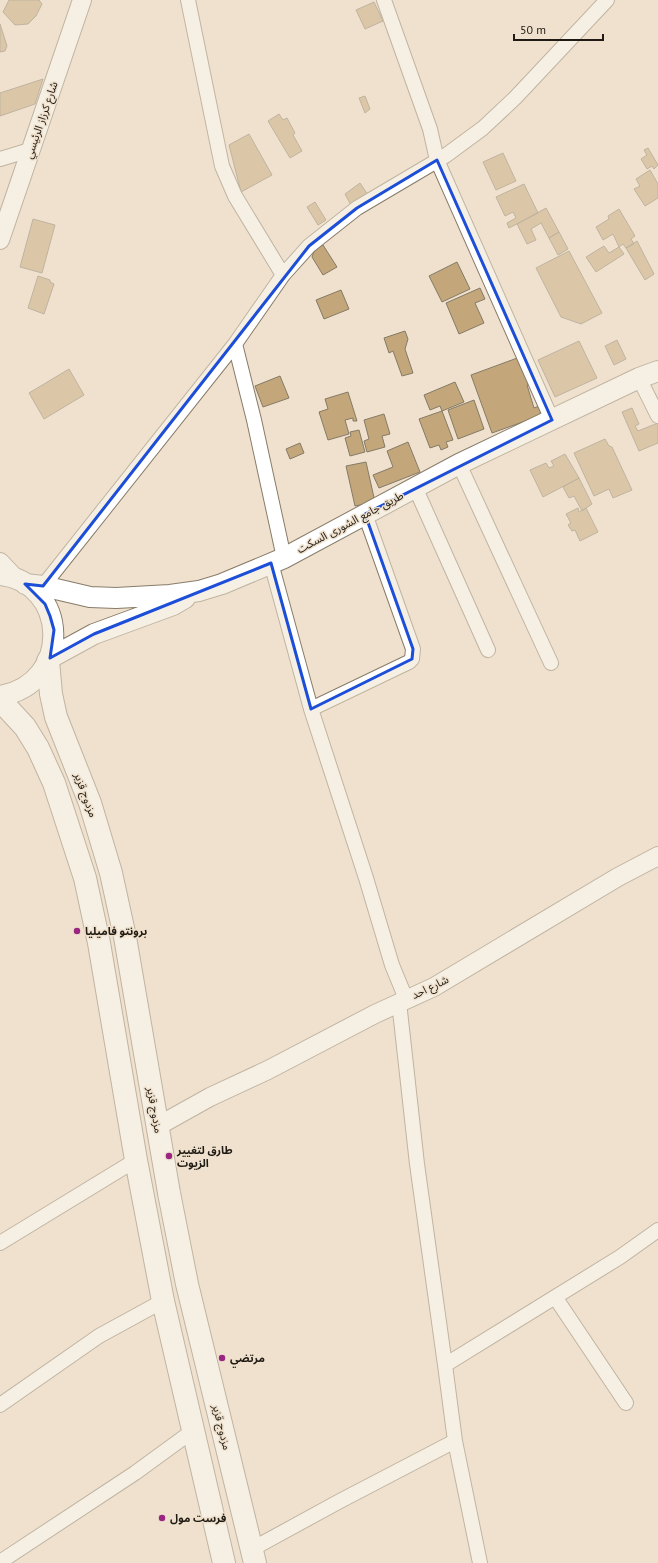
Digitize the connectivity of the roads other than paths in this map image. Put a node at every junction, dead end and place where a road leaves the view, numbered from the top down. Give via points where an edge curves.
1 (82, 0) edge
2 (188, 0) edge
3 (384, 0) edge
4 (607, 0) edge
5 (30, 150) junction
6 (0, 159) edge
7 (437, 160) junction
8 (0, 240) edge
9 (283, 275) junction
10 (235, 344) junction
11 (658, 371) edge
12 (639, 378) junction
13 (658, 416) edge
14 (552, 420) junction
15 (459, 464) junction
16 (415, 487) junction
17 (365, 514) junction
18 (278, 560) junction
19 (0, 562) edge
20 (21, 581) edge
21 (199, 591) junction
22 (488, 650) dead end
23 (49, 659) junction
24 (551, 662) dead end
25 (0, 696) edge
26 (0, 700) edge
27 (311, 708) junction
28 (658, 856) edge
29 (403, 1001) junction
30 (158, 1126) junction
31 (136, 1160) junction
32 (169, 1193) junction
33 (143, 1199) junction
34 (658, 1230) edge
35 (0, 1243) edge
36 (555, 1297) junction
37 (163, 1301) junction
38 (446, 1365) junction
39 (626, 1403) dead end
40 (0, 1405) edge
41 (194, 1430) junction
42 (455, 1441) junction
43 (253, 1556) edge
44 (0, 1562) edge
45 (224, 1563) edge
46 (480, 1563) edge

1 - 5 street, شارع كرزاز الرئيسي
2 - 9 street via 222,166 235,196
3 - 7 street via 430,129
4 - 7 street via 494,118
5 - 6 street
5 - 8 street, شارع كرزاز الرئيسي
7 - 9 street via 357,208 309,246
7 - 14 street
9 - 10 street
10 - 18 street via 254,420
10 - 20 street
11 - 12 main road, طريق جامع الشورى السكت
12 - 13 street
12 - 14 main road, طريق جامع الشورى السكت
14 - 15 main road, طريق جامع الشورى السكت
15 - 16 main road, طريق جامع الشورى السكت
15 - 24 street
16 - 17 main road, طريق جامع الشورى السكت
16 - 22 street
17 - 18 main road, طريق جامع الشورى السكت
17 - 27 street via 413,649 412,658 409,662
18 - 21 main road, طريق جامع الشورى السكت
18 - 27 street
19 - 20 street
20 - 21 main road, طريق جامع الشورى السكت via 90,597 116,598
20 - 23 main road via 36,593 50,616 54,630
21 - 23 main road via 173,604 94,634
23 - 25 main road via 33,682 10,695
23 - 30 main road, مزدوج قزير via 51,694 56,717 90,803 111,874 125,937
26 - 31 main road via 25,727 38,748 56,790 84,878 99,943
27 - 29 street
28 - 29 street, شارع احد via 618,877 434,987
29 - 30 street, شارع احد
29 - 38 street via 417,1164
30 - 32 main road, مزدوج قزير
31 - 33 main road
31 - 35 street
32 - 33 main road
32 - 43 main road, مزدوج قزير via 187,1284
33 - 37 main road
34 - 36 street
36 - 38 street
36 - 39 street
37 - 40 street via 99,1336
37 - 41 main road
38 - 42 street
41 - 44 street via 135,1473
41 - 45 main road
42 - 43 street via 340,1501
42 - 46 street

